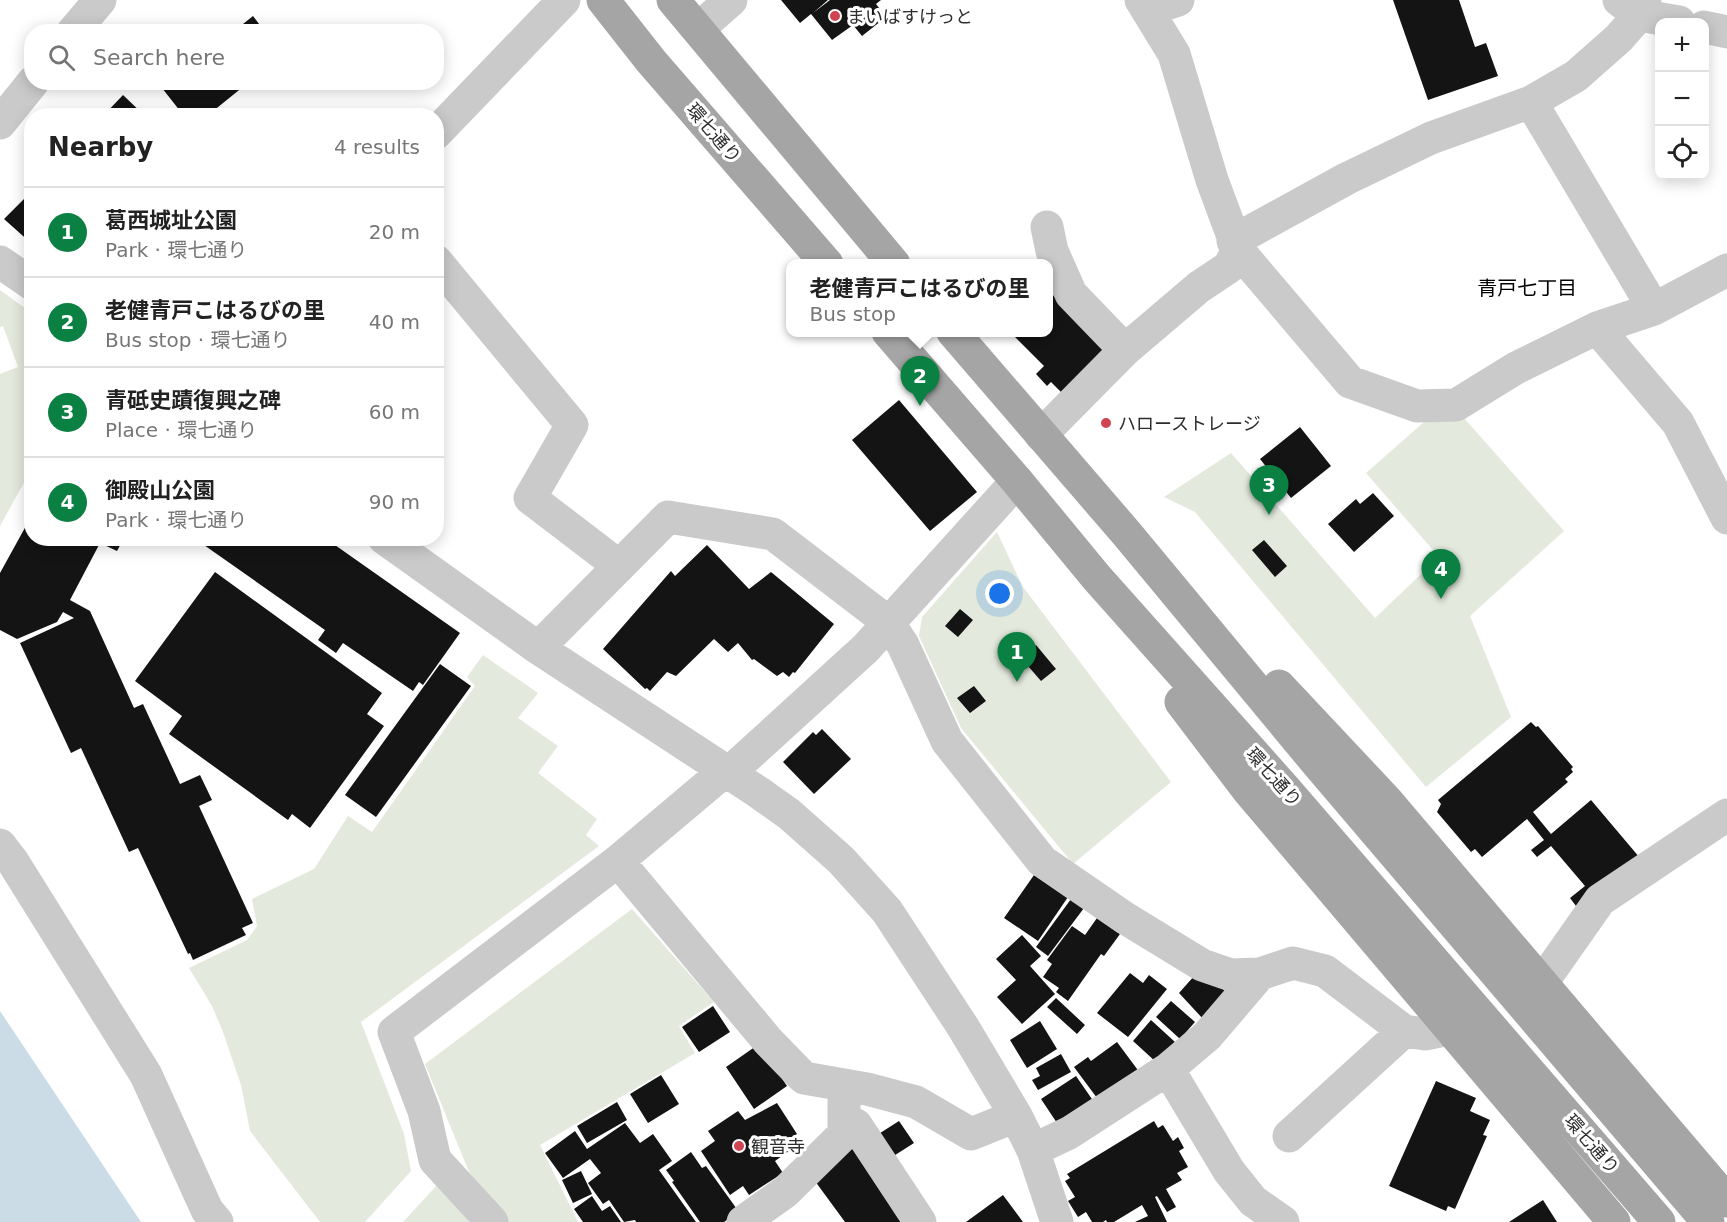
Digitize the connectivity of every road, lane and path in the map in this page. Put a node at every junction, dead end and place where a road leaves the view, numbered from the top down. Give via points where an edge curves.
1 (100, 0) edge
2 (564, 0) edge
3 (603, 0) edge
4 (673, 0) edge
5 (731, 0) edge
6 (1156, 3) edge
7 (1635, 5) edge
8 (1669, 18) edge
9 (80, 24) edge
10 (1709, 28) edge
11 (698, 29) junction
12 (1727, 32) edge
13 (27, 90) edge
14 (1531, 102) junction
15 (0, 123) edge
16 (444, 125) edge
17 (1047, 227) dead end
18 (1236, 245) junction
19 (823, 259) edge
20 (890, 259) edge
21 (0, 262) edge
22 (1727, 270) edge
23 (444, 271) edge
24 (24, 278) edge
25 (1654, 309) junction
26 (1597, 328) junction
27 (891, 337) edge
28 (956, 337) edge
29 (1125, 350) junction
30 (1041, 435) junction
31 (1017, 481) junction
32 (1727, 518) edge
33 (1127, 534) junction
34 (395, 546) edge
35 (619, 566) junction
36 (1097, 579) junction
37 (888, 622) junction
38 (538, 648) junction
39 (728, 771) junction
40 (1727, 815) edge
41 (0, 845) edge
42 (618, 861) junction
43 (1260, 974) junction
44 (1541, 984) junction
45 (1449, 1029) junction
46 (1404, 1030) junction
47 (1168, 1069) junction
48 (844, 1085) junction
49 (1016, 1116) junction
50 (844, 1119) junction
51 (1289, 1136) dead end
52 (1033, 1150) junction
53 (1727, 1201) edge
54 (217, 1222) edge
55 (492, 1222) edge
56 (743, 1222) edge
57 (920, 1222) edge
58 (1057, 1222) edge
59 (1283, 1222) edge
60 (1614, 1222) edge
61 (1659, 1222) edge
62 (1708, 1222) edge

1 - 9 street
2 - 16 street
3 - 19 main road, 環七通り
4 - 11 main road
5 - 11 street
6 - 18 street
7 - 8 street
7 - 14 street via 1619,38 1576,76
10 - 12 street
11 - 20 main road
13 - 15 street
14 - 18 street via 1431,138 1346,179
14 - 25 street
17 - 29 street via 1052,251 1071,294
18 - 26 street via 1350,382 1417,406 1456,405 1516,368
18 - 29 street via 1228,267
21 - 24 street
22 - 25 street
23 - 35 street via 572,425 530,498
25 - 26 street
26 - 32 street via 1678,423
27 - 31 main road, 環七通り
28 - 30 main road, 環七通り
29 - 30 street
30 - 33 main road, 環七通り
31 - 36 main road, 環七通り
31 - 37 street
33 - 44 main road via 1290,697 1386,800
33 - 62 main road, 環七通り
34 - 38 street
35 - 37 street via 668,517 773,534
35 - 38 street
36 - 45 main road via 1248,790
36 - 61 main road, 環七通り via 1285,789
37 - 39 street via 866,648
37 - 43 street via 903,645 947,741 1042,861 1202,965 1231,975
38 - 39 street
39 - 42 street
39 - 49 street via 789,814 842,860 887,911
40 - 44 street via 1600,900
41 - 54 street via 146,1075 207,1210
42 - 48 street via 768,1041 804,1078
42 - 55 street via 394,1032 424,1111 435,1160
43 - 46 street via 1293,963 1324,971
43 - 47 street via 1207,1036
44 - 53 main road
45 - 46 street via 1425,1034
45 - 60 main road
46 - 51 street
47 - 52 street via 1069,1133
47 - 59 street via 1229,1171 1253,1201
48 - 49 street via 916,1102 971,1134
48 - 50 street
49 - 52 street
50 - 56 street via 844,1134 785,1192
50 - 57 street via 856,1125
52 - 58 street

